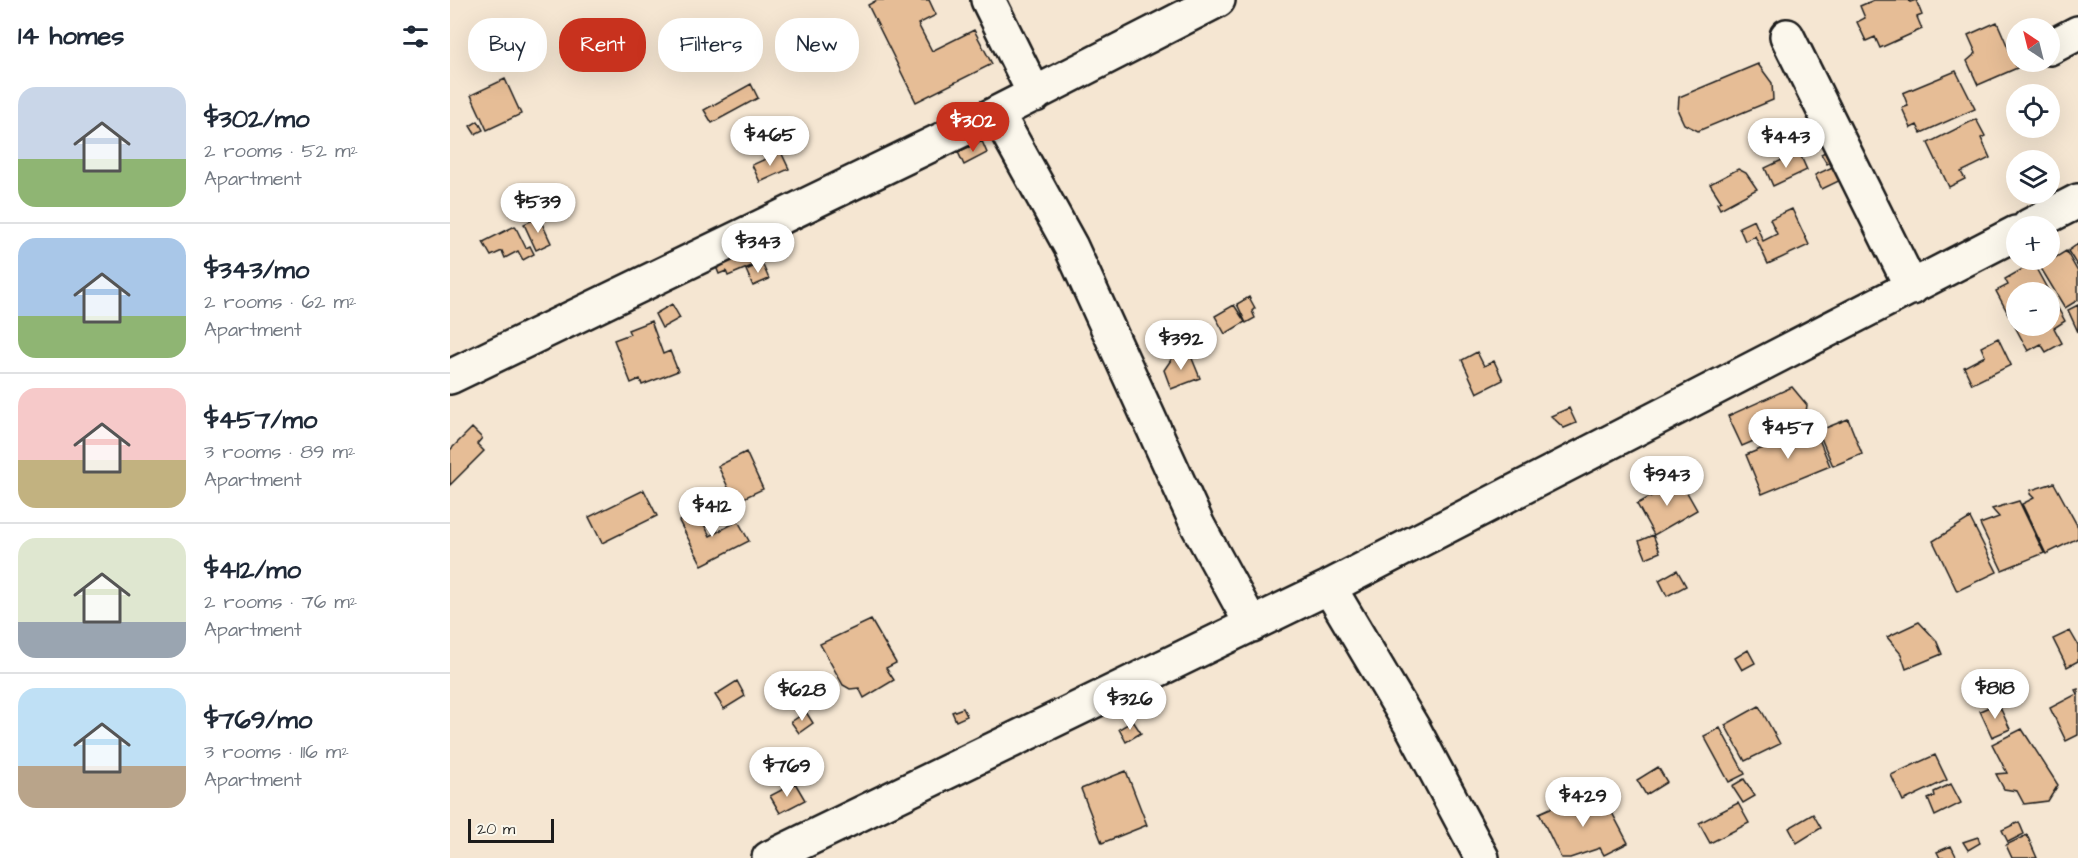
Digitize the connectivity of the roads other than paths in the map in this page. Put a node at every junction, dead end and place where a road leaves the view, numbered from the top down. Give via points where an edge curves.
1 (988, 0) edge
2 (1218, 0) edge
3 (2078, 33) edge
4 (1787, 36) dead end
5 (2060, 42) edge
6 (1035, 95) junction
7 (997, 113) junction
8 (2078, 201) edge
9 (2049, 216) edge
10 (2006, 238) edge
11 (1912, 288) junction
12 (450, 377) edge
13 (1329, 587) junction
14 (1252, 625) junction
15 (820, 847) edge
16 (769, 858) edge
17 (1482, 858) edge

1 - 6 street
2 - 6 street
3 - 5 street
4 - 11 street
6 - 7 street
7 - 12 street
7 - 14 street via 1071,247 1198,526
8 - 9 street
10 - 11 street
11 - 13 street
13 - 14 street
13 - 17 street via 1414,730
14 - 15 street
15 - 16 street

